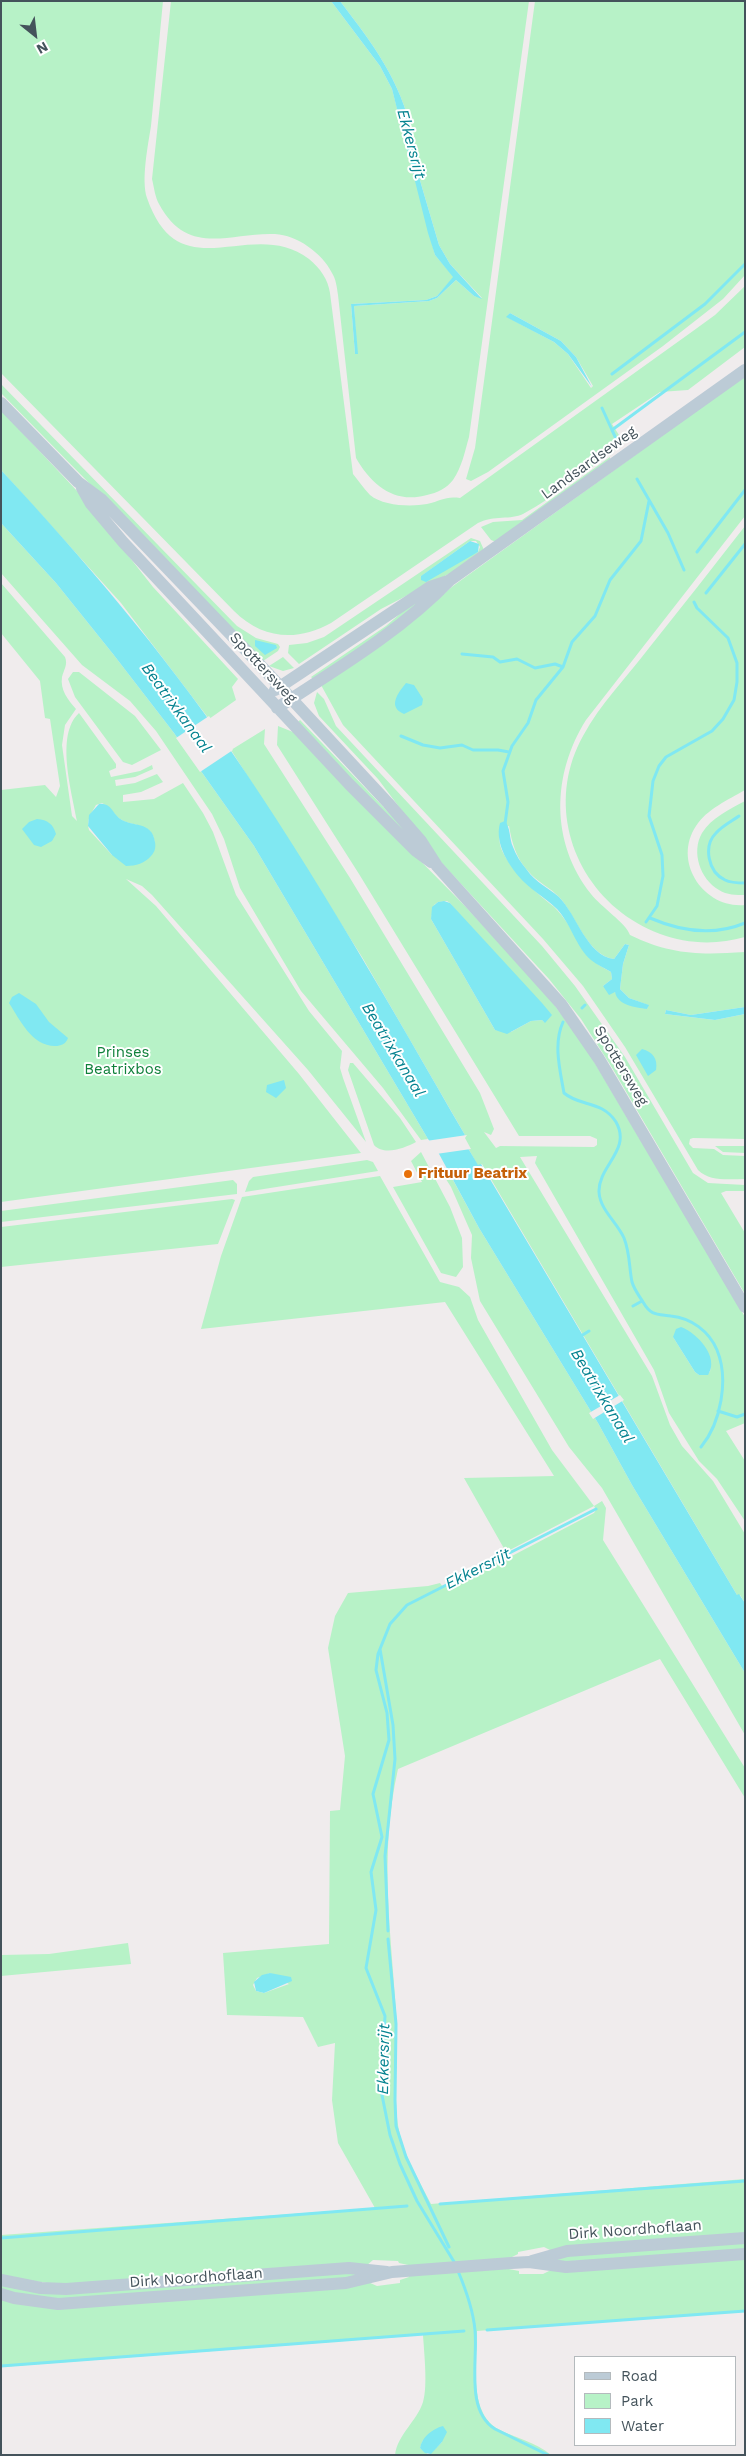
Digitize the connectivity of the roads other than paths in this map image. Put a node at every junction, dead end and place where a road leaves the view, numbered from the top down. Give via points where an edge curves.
1 (745, 370) edge
2 (1, 403) edge
3 (78, 482) junction
4 (450, 580) junction
5 (280, 686) junction
6 (266, 696) junction
7 (291, 699) junction
8 (278, 708) junction
9 (437, 866) junction
10 (745, 1307) edge
11 (745, 2238) edge
12 (745, 2254) edge
13 (529, 2262) junction
14 (392, 2272) junction
15 (1, 2280) edge
16 (1, 2294) edge

1 - 4 street, Landsardseweg
2 - 3 street, Spottersweg
3 - 5 street, Spottersweg via 101,499
3 - 6 street, Spottersweg via 91,504 123,542
4 - 5 street, Landsardseweg via 430,587
4 - 7 street, Landsardseweg via 396,628
5 - 6 street, Landsardseweg
5 - 7 street, Spottersweg
6 - 8 street, Spottersweg
7 - 8 street, Landsardseweg
7 - 9 street, Spottersweg via 388,803
8 - 9 street, Spottersweg via 374,810 416,851
9 - 10 street, Spottersweg via 545,984 581,1032
11 - 13 street, Dirk Noordhoflaan via 567,2252
12 - 13 street, Dirk Noordhoflaan via 566,2267
13 - 14 street, Dirk Noordhoflaan
14 - 15 street, Dirk Noordhoflaan via 349,2268 66,2289
14 - 16 street, Dirk Noordhoflaan via 346,2283 58,2304

